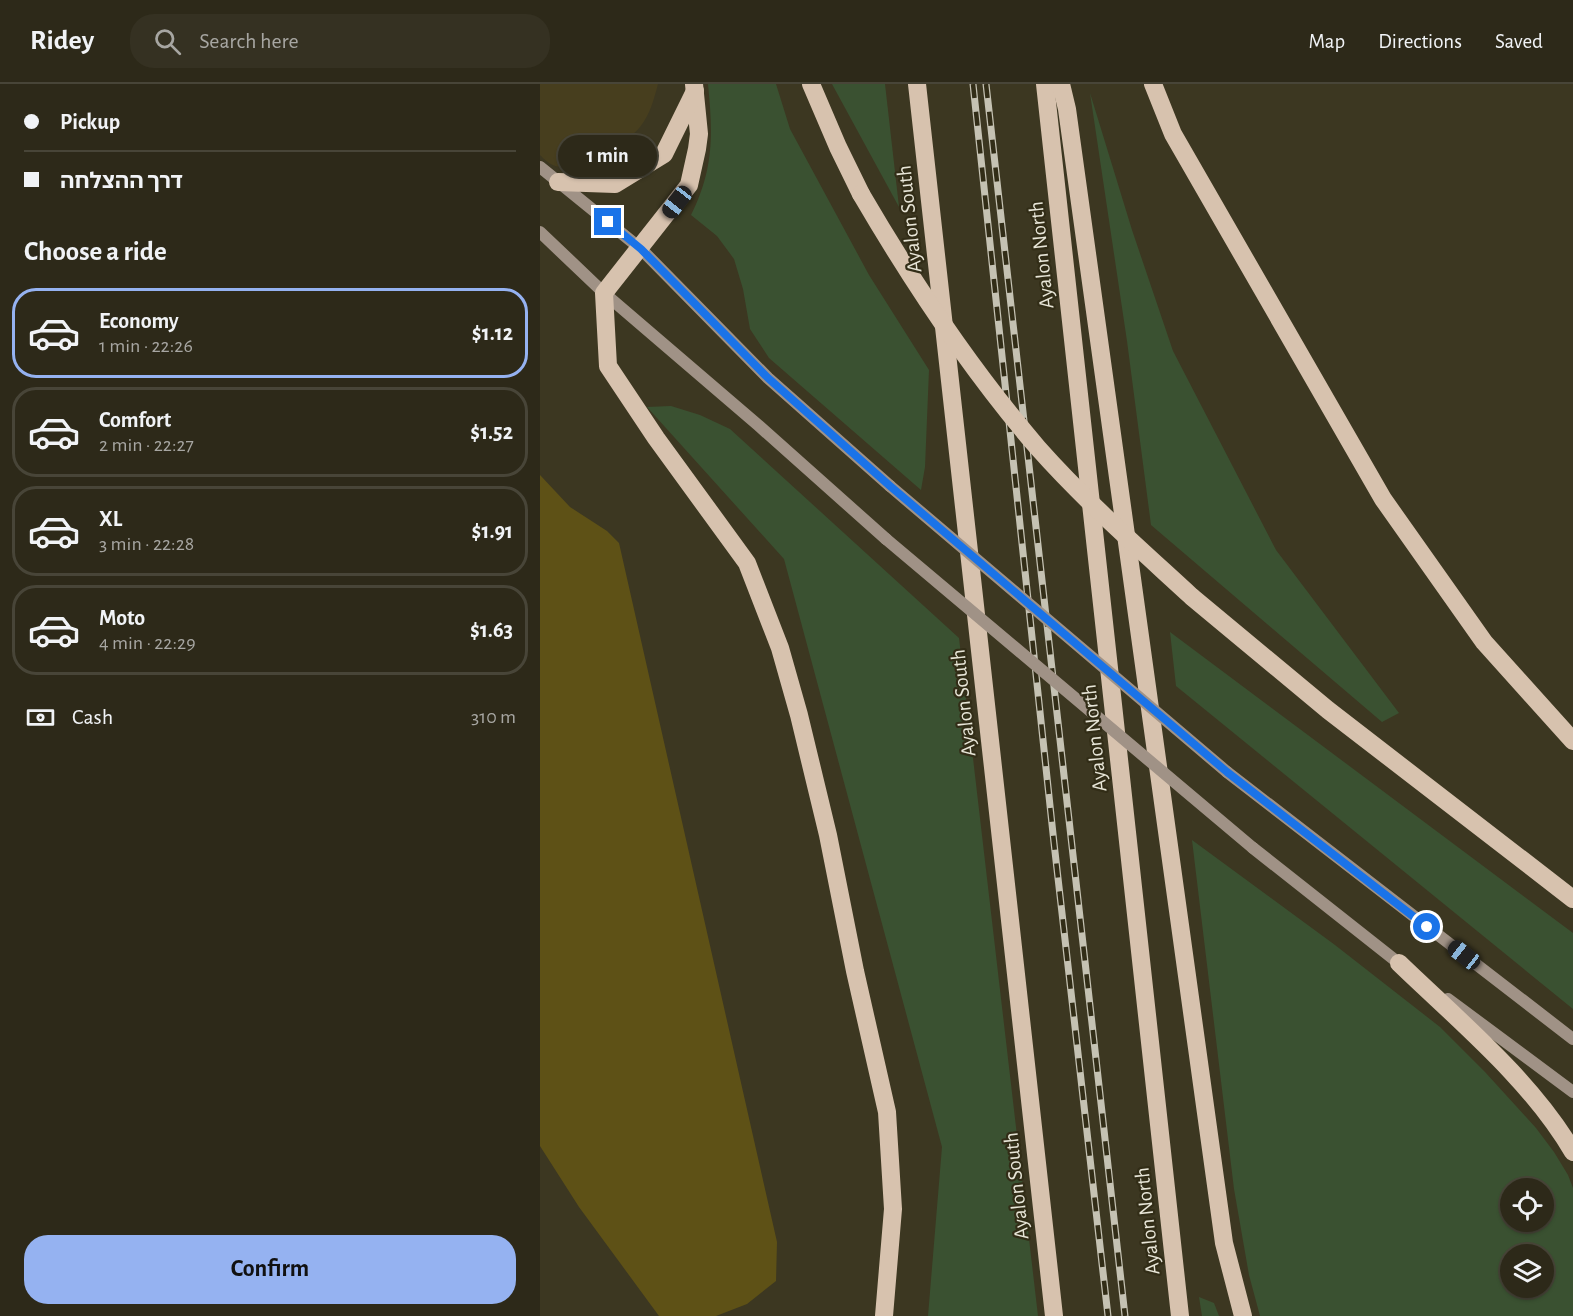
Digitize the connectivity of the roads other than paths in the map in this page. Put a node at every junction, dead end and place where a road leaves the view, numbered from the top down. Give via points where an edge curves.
1 (811, 84) edge
2 (917, 84) edge
3 (1045, 84) edge
4 (1061, 84) edge
5 (1154, 84) edge
6 (695, 88) edge
7 (540, 167) edge
8 (558, 182) junction
9 (540, 232) edge
10 (641, 249) junction
11 (604, 293) junction
12 (1573, 741) edge
13 (1573, 899) edge
14 (1399, 963) junction
15 (1573, 1039) edge
16 (1573, 1092) edge
17 (1573, 1152) edge
18 (884, 1316) edge
19 (1054, 1316) edge
20 (1180, 1316) edge
21 (1243, 1316) edge

1 - 13 highway, bridge via 861,194 904,268 967,358 1039,448 1192,597 1328,710
2 - 19 highway, Ayalon South
3 - 20 highway, Ayalon North
4 - 21 highway via 1224,1243
5 - 12 highway via 1173,134 1383,499 1484,642
6 - 8 highway via 664,154 615,184
6 - 10 highway via 699,134 689,185
7 - 8 street
8 - 10 street
9 - 11 street
10 - 11 highway
10 - 15 street, bridge via 768,378 1227,772
11 - 14 street, bridge via 886,539 1253,848
11 - 18 highway via 608,366 747,563 780,648 799,715 886,1112 893,1209
14 - 16 street
14 - 17 highway via 1513,1074

